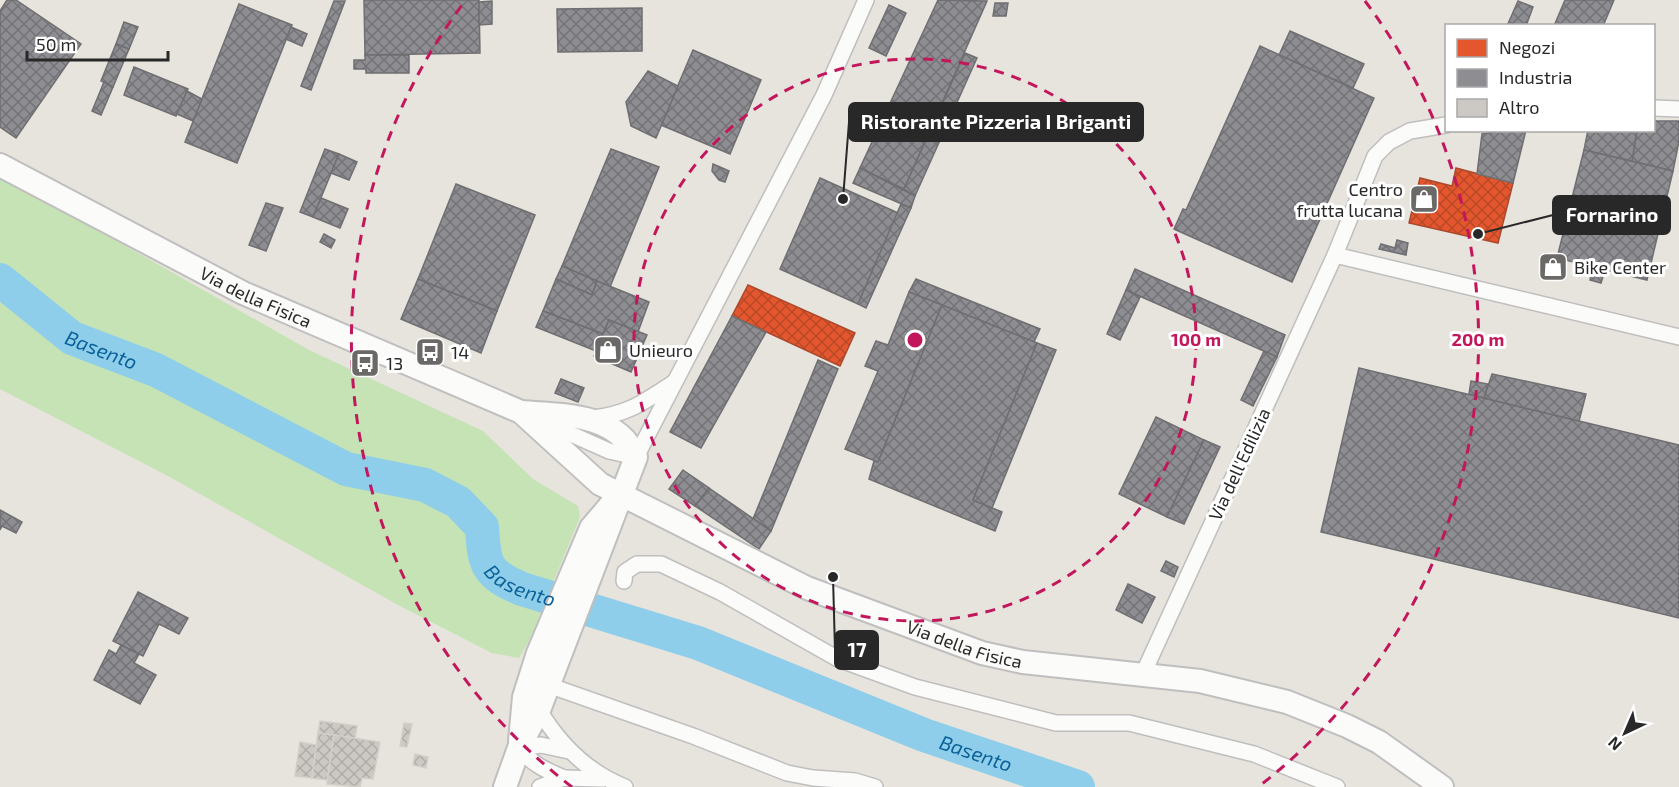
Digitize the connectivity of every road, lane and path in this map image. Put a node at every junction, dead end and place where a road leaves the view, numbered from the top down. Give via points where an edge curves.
1 (866, 0) edge
2 (1655, 108) edge
3 (1679, 109) edge
4 (1445, 125) edge
5 (0, 165) edge
6 (1335, 255) junction
7 (1679, 337) edge
8 (673, 383) junction
9 (521, 412) junction
10 (587, 418) junction
11 (636, 457) junction
12 (620, 495) junction
13 (624, 581) dead end
14 (547, 656) junction
15 (1143, 674) junction
16 (548, 685) junction
17 (539, 710) junction
18 (519, 748) junction
19 (569, 751) junction
20 (564, 778) junction
21 (603, 778) junction
22 (505, 787) edge
23 (540, 787) edge
24 (625, 787) edge
25 (874, 787) edge
26 (1337, 787) edge
27 (1442, 787) edge

1 - 8 street via 824,95
2 - 3 street
4 - 6 street, Via dell'Edilizia via 1410,131 1375,156
5 - 9 street, Via della Fisica via 243,293
6 - 7 street
6 - 15 street, Via dell'Edilizia
8 - 10 street via 631,410 615,416
8 - 11 street
9 - 10 street, Via della Fisica
9 - 11 street via 609,451
9 - 12 street, Via della Fisica via 600,484
10 - 11 street, Via della Fisica via 619,433 630,443
11 - 12 street
12 - 14 street via 599,532
12 - 15 street, Via della Fisica via 807,588 925,634 1023,662
13 - 26 street via 625,572 637,564 661,564 720,592 838,659 915,687 1056,723 1129,723 1254,754
14 - 16 street
14 - 18 street via 524,697
15 - 27 street, Via della Fisica via 1229,687 1316,712 1378,742
16 - 17 street
16 - 25 street via 787,773
17 - 18 street
17 - 19 street
18 - 19 street via 541,745
18 - 20 street via 540,769
18 - 22 street
19 - 21 street
20 - 21 street
20 - 23 street
21 - 24 street

